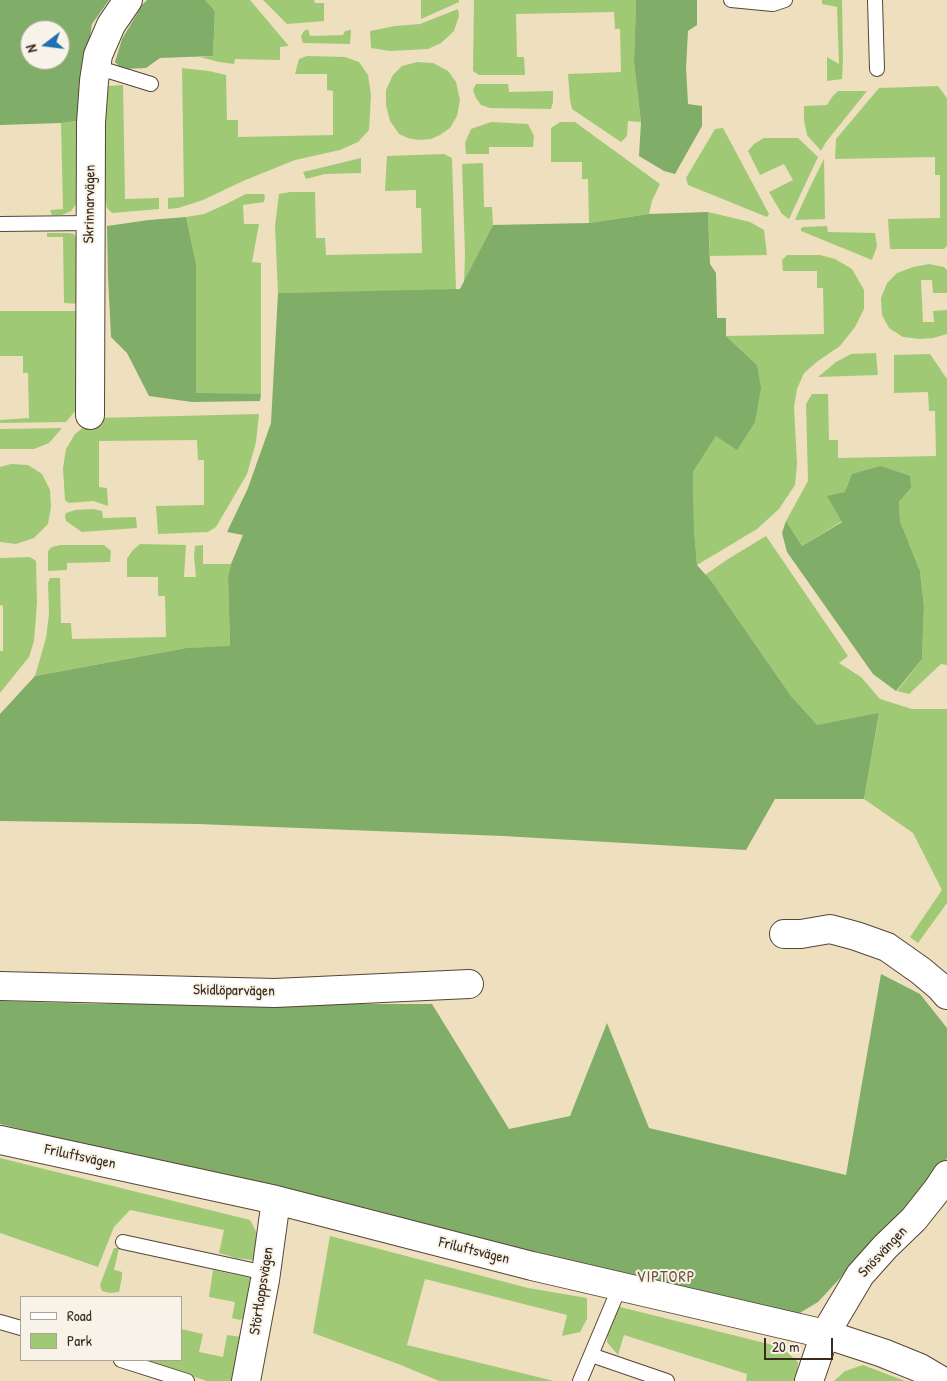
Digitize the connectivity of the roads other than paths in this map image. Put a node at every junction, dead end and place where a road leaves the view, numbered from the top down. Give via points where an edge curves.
1 (128, 0) edge
2 (731, 0) edge
3 (785, 0) edge
4 (875, 0) edge
5 (96, 67) junction
6 (877, 69) dead end
7 (151, 84) dead end
8 (90, 223) junction
9 (0, 224) edge
10 (90, 415) dead end
11 (784, 934) dead end
12 (469, 984) dead end
13 (0, 986) edge
14 (947, 995) edge
15 (0, 1140) edge
16 (947, 1175) edge
17 (276, 1200) junction
18 (123, 1242) dead end
19 (266, 1273) junction
20 (620, 1286) junction
21 (0, 1322) edge
22 (20, 1328) edge
23 (825, 1334) junction
24 (590, 1355) junction
25 (124, 1361) edge
26 (187, 1381) edge
27 (246, 1381) edge
28 (580, 1381) edge
29 (667, 1381) edge
30 (809, 1381) edge
31 (942, 1381) edge

1 - 5 street, Skrinnarvägen via 111,25
2 - 3 lane via 774,4
4 - 6 lane
5 - 7 lane
5 - 8 street, Skrinnarvägen via 91,122
8 - 9 lane
8 - 10 street, Skrinnarvägen
11 - 14 street via 830,929 879,944 921,971
12 - 13 street, Skidlöparvägen via 275,993
15 - 17 street, Friluftsvägen
16 - 23 street, Snösvängen via 914,1219 860,1275
17 - 19 street, Störtloppsvägen
17 - 20 street, Friluftsvägen
18 - 19 lane
19 - 27 street, Störtloppsvägen
20 - 23 street, Friluftsvägen
20 - 24 lane
21 - 22 lane
23 - 30 street, Snösvängen
23 - 31 street, Friluftsvägen via 883,1353
24 - 28 lane
24 - 29 lane
25 - 26 lane

